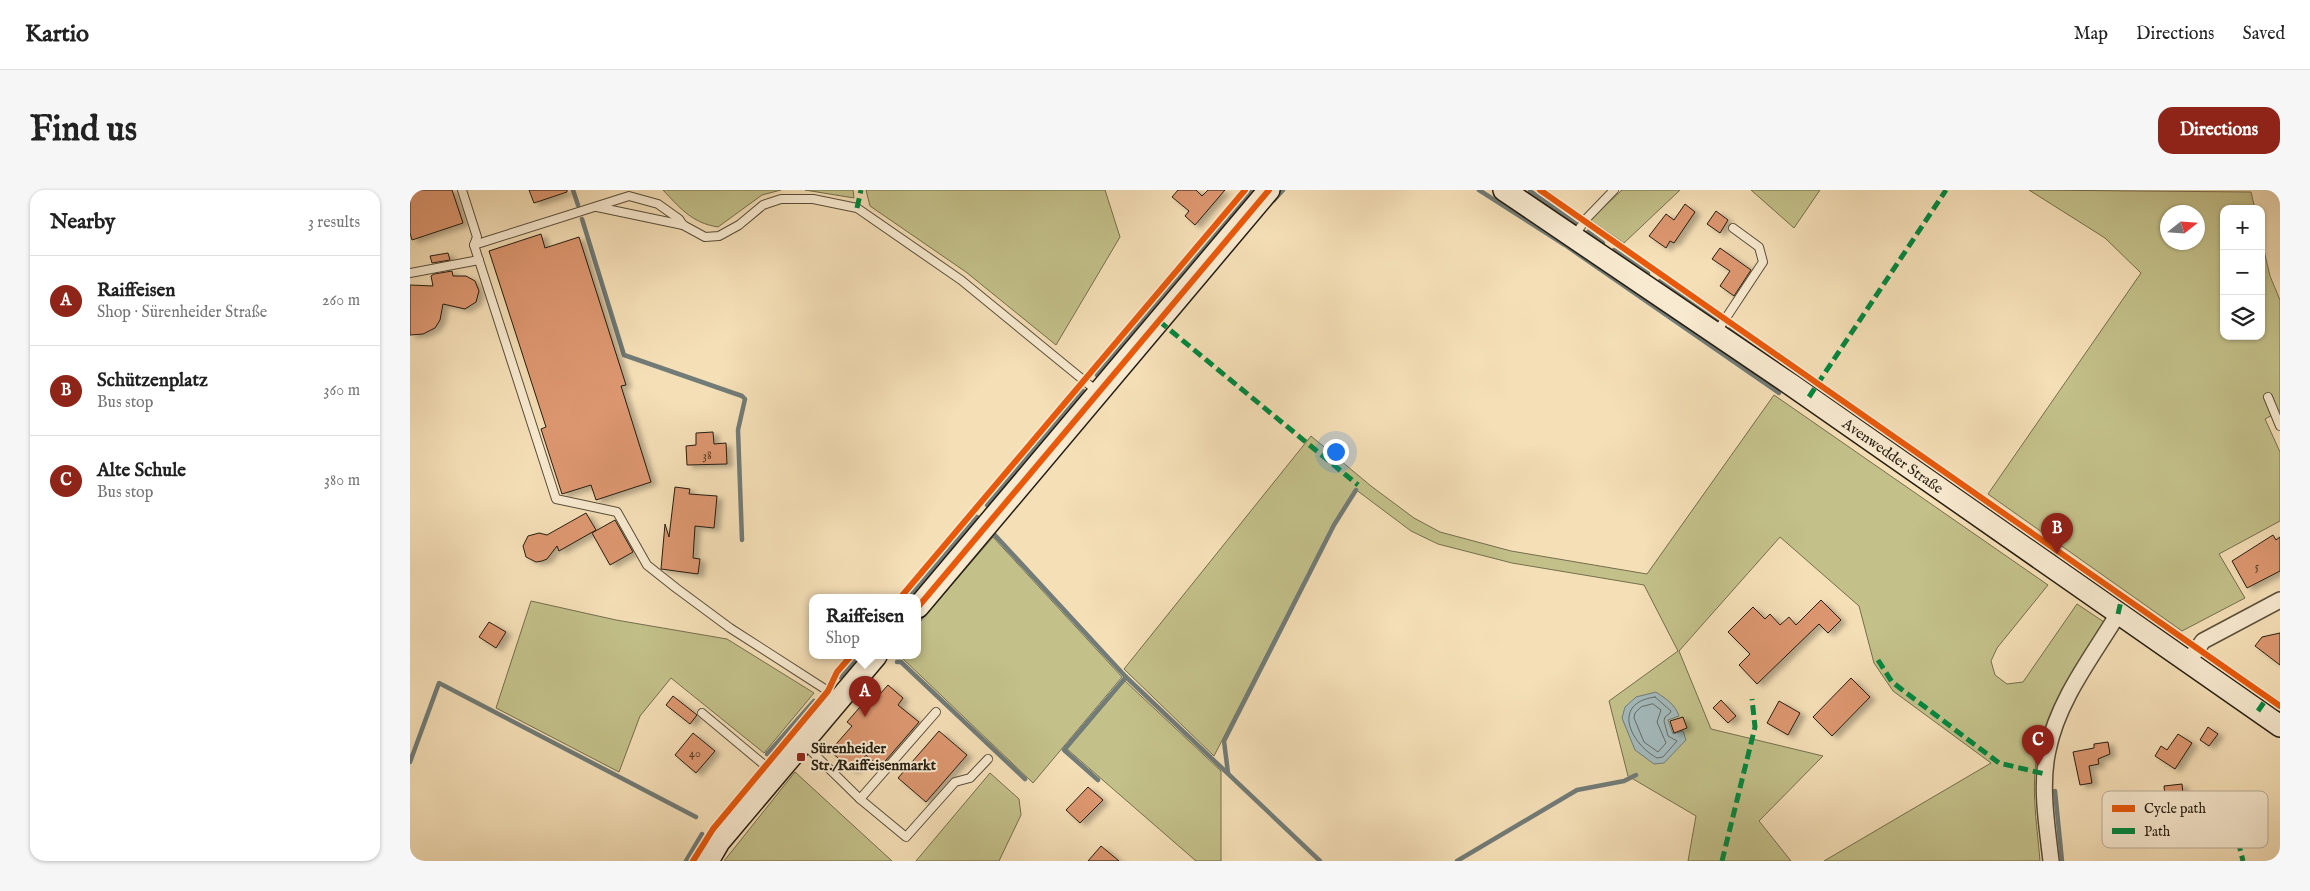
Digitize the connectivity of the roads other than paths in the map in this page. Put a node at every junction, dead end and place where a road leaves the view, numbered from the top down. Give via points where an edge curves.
1 (462, 190) edge
2 (1269, 190) edge
3 (1504, 190) edge
4 (1614, 190) edge
5 (636, 194) edge
6 (596, 206) junction
7 (683, 225) junction
8 (1733, 228) dead end
9 (1574, 237) junction
10 (474, 245) junction
11 (479, 260) junction
12 (410, 273) edge
13 (1716, 333) junction
14 (1099, 392) junction
15 (2268, 397) dead end
16 (2280, 426) edge
17 (2280, 600) edge
18 (921, 603) edge
19 (2118, 614) junction
20 (873, 659) edge
21 (2187, 662) junction
22 (838, 701) junction
23 (936, 712) dead end
24 (702, 713) dead end
25 (2280, 726) edge
26 (803, 742) junction
27 (988, 759) dead end
28 (776, 775) junction
29 (860, 799) junction
30 (708, 861) edge
31 (2051, 861) edge

1 - 10 lane via 477,237
2 - 14 main road
3 - 9 main road, Avenwedder Straße
4 - 9 lane via 1586,219
5 - 6 lane
5 - 7 lane via 658,204
6 - 7 lane
6 - 10 lane
7 - 14 lane via 705,237 718,236 739,225 763,205 781,199 813,199 857,208 961,280
8 - 13 lane via 1759,247 1762,262
9 - 13 main road, Avenwedder Straße
10 - 11 lane
11 - 12 lane
11 - 22 lane via 556,499 617,512 647,565 730,628 828,691
13 - 19 main road, Avenwedder Straße
14 - 18 main road
15 - 16 lane
17 - 21 street via 2203,641
19 - 21 main road, Avenwedder Straße
19 - 31 street via 2062,706 2048,749 2046,811
20 - 22 main road
21 - 25 main road, Avenwedder Straße
22 - 26 main road
23 - 29 lane
24 - 28 lane
26 - 28 main road
26 - 29 lane
27 - 29 lane via 970,778 955,782 906,837
28 - 30 main road

